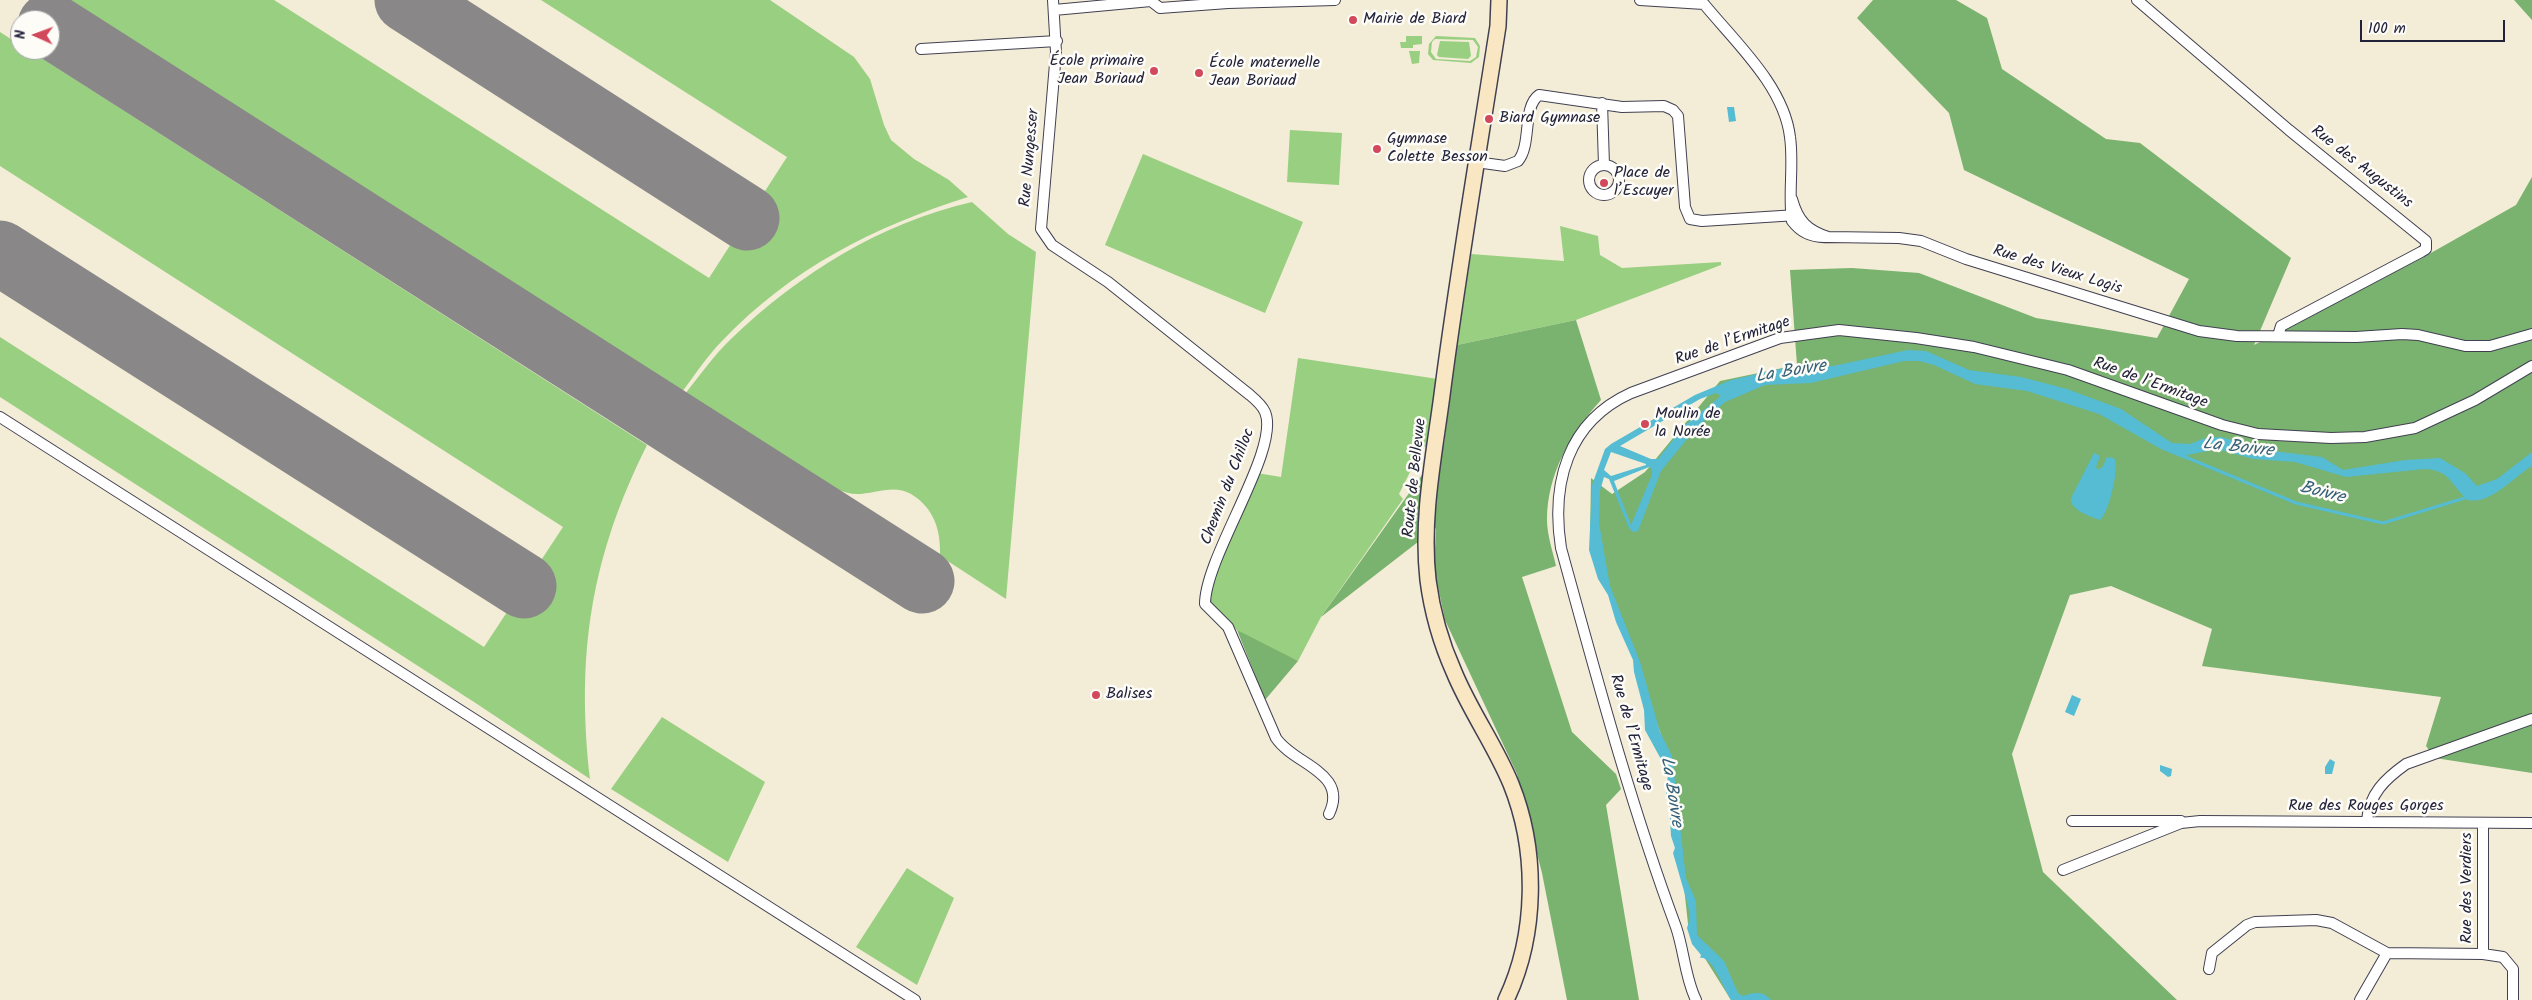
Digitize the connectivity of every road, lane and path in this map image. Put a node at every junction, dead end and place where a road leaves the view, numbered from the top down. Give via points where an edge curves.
1 (1335, 0) edge
2 (1499, 0) edge
3 (1640, 0) edge
4 (2138, 0) edge
5 (1228, 1) edge
6 (1705, 2) edge
7 (1054, 5) edge
8 (1057, 41) junction
9 (921, 49) dead end
10 (1602, 103) junction
11 (1476, 162) junction
12 (1604, 165) dead end
13 (1794, 215) junction
14 (1041, 229) joint
15 (2532, 334) edge
16 (2278, 336) junction
17 (2532, 366) edge
18 (0, 417) edge
19 (2532, 719) edge
20 (1329, 814) dead end
21 (2072, 821) dead end
22 (2200, 821) junction
23 (2367, 821) junction
24 (2483, 823) junction
25 (2532, 823) edge
26 (2062, 870) dead end
27 (2387, 953) junction
28 (2482, 954) junction
29 (2209, 969) dead end
30 (915, 1000) edge
31 (1506, 1000) edge
32 (1696, 1000) edge
33 (2360, 1000) edge
34 (2513, 1000) edge

1 - 5 street
2 - 11 street, Route de Bellevue via 1498,26
3 - 6 street
4 - 16 street, Rue des Augustins via 2289,130 2426,241 2426,249 2422,252 2286,323
5 - 7 street via 1160,8 1150,1
6 - 13 street via 1752,60 1781,109 1790,136
7 - 8 street, Rue Nungesser
8 - 9 street
8 - 14 street, Rue Nungesser
10 - 11 street via 1539,95 1532,103 1524,150 1518,162 1506,166
10 - 12 street
10 - 13 street via 1637,108 1664,106 1678,116 1685,207 1690,219 1696,222
11 - 31 street, Route de Bellevue via 1430,484 1426,552 1428,581 1441,639 1454,673 1511,785 1524,830 1530,872 1529,911 1523,952
13 - 16 street, Rue des Vieux Logis via 1796,228 1811,236 1921,241 1966,259 2199,330 2237,336
14 - 20 street, Chemin du Chilloc via 1052,245 1108,282 1250,395 1266,412 1268,435 1205,591 1205,604 1228,627 1276,738 1284,749 1331,785 1334,803
15 - 16 street, Rue des Vieux Logis via 2490,346 2465,346 2410,334
17 - 32 street, Rue de l’Ermitage via 2475,400 2415,428 2365,437 2292,437 2258,434 2222,425 2068,370 2018,358 1916,338 1839,330 1780,338 1608,405 1592,418 1568,455 1562,476 1558,529 1625,773 1677,930
18 - 30 street
19 - 23 street via 2406,764 2388,776 2377,790 2369,805
21 - 22 street, Rue des Rouges Gorges
22 - 23 street, Rue des Rouges Gorges
22 - 26 street, Rue des Rouges Gorges via 2181,823
23 - 24 street, Rue des Rouges Gorges
24 - 25 street, Rue des Rouges Gorges
24 - 28 street, Rue des Verdiers
27 - 28 street
27 - 29 street via 2325,921 2263,920 2247,925 2223,942 2212,953
27 - 33 street
28 - 34 street via 2498,955 2511,964

